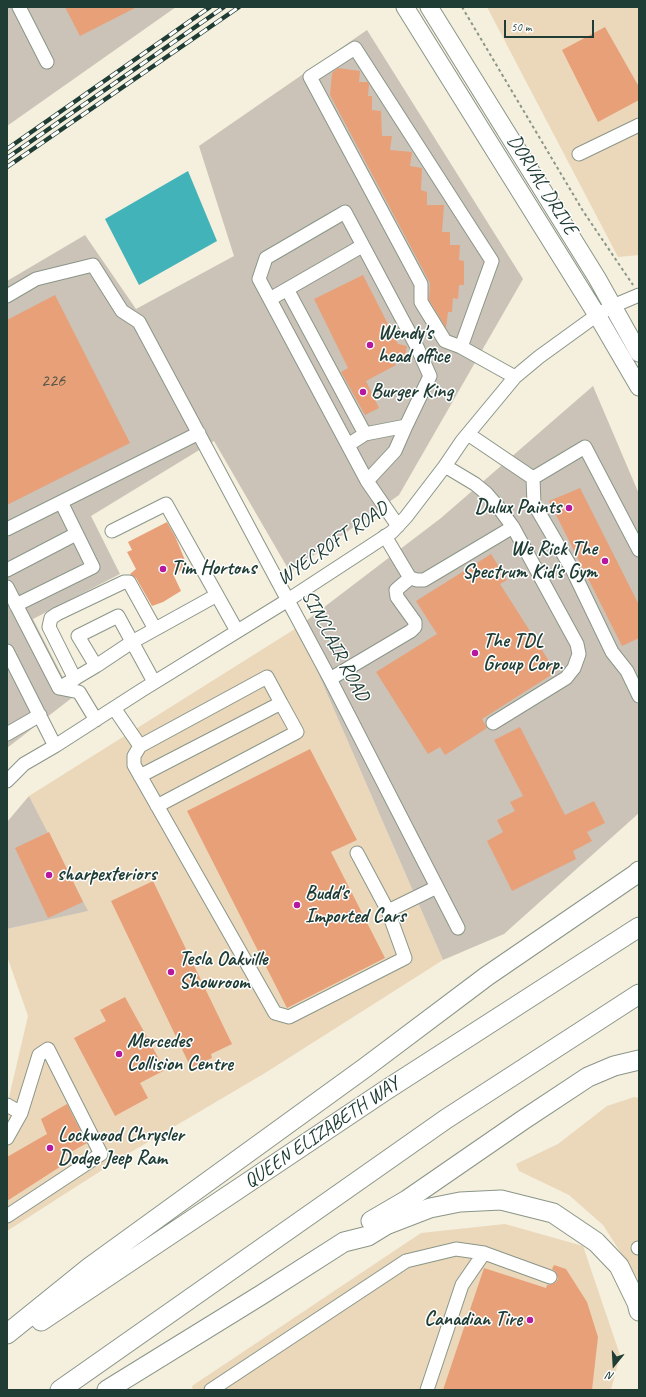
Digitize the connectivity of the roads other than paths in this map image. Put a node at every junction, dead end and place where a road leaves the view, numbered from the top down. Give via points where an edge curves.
1 (20, 7) edge
2 (405, 7) edge
3 (429, 7) edge
4 (47, 62) dead end
5 (639, 125) edge
6 (579, 154) dead end
7 (362, 246) junction
8 (287, 289) junction
9 (637, 292) edge
10 (7, 296) edge
11 (270, 299) junction
12 (613, 306) junction
13 (597, 315) junction
14 (461, 347) junction
15 (639, 353) edge
16 (515, 377) junction
17 (639, 387) edge
18 (406, 426) junction
19 (199, 433) junction
20 (365, 434) junction
21 (468, 434) junction
22 (348, 445) junction
23 (445, 466) junction
24 (533, 478) junction
25 (367, 481) junction
26 (61, 502) junction
27 (398, 526) junction
28 (513, 527) junction
29 (7, 529) edge
30 (112, 531) dead end
31 (76, 534) junction
32 (386, 536) junction
33 (639, 550) edge
34 (7, 570) edge
35 (410, 578) junction
36 (7, 587) edge
37 (217, 595) junction
38 (288, 600) junction
39 (16, 605) junction
40 (155, 630) junction
41 (237, 631) junction
42 (132, 642) junction
43 (7, 651) edge
44 (96, 666) junction
45 (75, 679) junction
46 (330, 679) junction
47 (154, 682) junction
48 (59, 688) junction
49 (639, 696) edge
50 (281, 703) junction
51 (114, 708) junction
52 (40, 715) junction
53 (96, 720) junction
54 (493, 723) dead end
55 (7, 734) edge
56 (55, 746) junction
57 (140, 746) junction
58 (140, 776) junction
59 (7, 781) edge
60 (157, 806) junction
61 (357, 853) dead end
62 (639, 871) edge
63 (437, 887) junction
64 (388, 911) junction
65 (639, 927) edge
66 (458, 928) dead end
67 (639, 994) edge
68 (639, 1060) edge
69 (7, 1105) edge
70 (21, 1113) junction
71 (7, 1138) edge
72 (7, 1216) edge
73 (344, 1242) junction
74 (484, 1253) junction
75 (550, 1277) dead end
76 (639, 1311) edge
77 (7, 1334) edge
78 (7, 1343) edge
79 (60, 1390) edge
80 (107, 1390) edge
81 (211, 1390) edge
82 (427, 1390) edge

1 - 4 street
2 - 13 main road, DORVAL DRIVE
3 - 12 main road, DORVAL DRIVE
5 - 6 street
7 - 8 street
7 - 11 street via 345,212 266,258 259,279
7 - 18 street via 430,376
8 - 11 street
8 - 20 street
9 - 12 street, WYECROFT ROAD
10 - 19 street, SINCLAIR ROAD via 36,279 92,265 122,311 140,322
11 - 22 street
12 - 13 street, WYECROFT ROAD
12 - 15 main road, DORVAL DRIVE
13 - 16 street, WYECROFT ROAD
13 - 17 main road, DORVAL DRIVE
14 - 14 street via 492,261 355,48 310,77 420,284 421,302 445,341
14 - 16 street
16 - 21 street, WYECROFT ROAD
18 - 20 street
18 - 25 street via 395,451
19 - 26 street
19 - 38 street, SINCLAIR ROAD
20 - 22 street
21 - 23 street, WYECROFT ROAD
21 - 24 street
22 - 25 street
23 - 27 street, WYECROFT ROAD
23 - 28 street via 486,493
24 - 33 street via 585,447
24 - 49 street via 534,504 572,569 612,652 627,671
25 - 27 street
26 - 29 street
26 - 31 street
27 - 32 street, WYECROFT ROAD
28 - 35 street via 424,580
28 - 54 street via 577,644 579,654 574,668 566,678
30 - 37 street via 166,504
31 - 34 street
31 - 39 street via 93,566
32 - 35 street
32 - 38 street, WYECROFT ROAD
35 - 46 street via 396,590 397,597 415,622 415,627
36 - 39 street
37 - 40 street
37 - 41 street
38 - 41 street, WYECROFT ROAD
38 - 46 street, SINCLAIR ROAD
39 - 48 street
40 - 42 street
40 - 45 street via 129,582 124,582 57,614 51,618 49,627
41 - 47 street, WYECROFT ROAD
42 - 44 street
42 - 44 street via 118,616 78,636
42 - 47 street
43 - 52 street
44 - 45 street
45 - 48 street
46 - 63 street, SINCLAIR ROAD
47 - 51 street, WYECROFT ROAD
48 - 53 street via 79,692
50 - 57 street via 267,677
50 - 58 street
50 - 60 street via 297,732
51 - 53 street, WYECROFT ROAD
51 - 57 street
52 - 55 street
52 - 56 street
53 - 56 street, WYECROFT ROAD
56 - 59 street, WYECROFT ROAD via 24,764
57 - 58 street via 134,756 134,765
58 - 60 street
60 - 64 street via 275,1014 289,1017 405,958
61 - 64 street
62 - 77 highway via 487,976 90,1267
63 - 64 street
63 - 66 street, SINCLAIR ROAD
65 - 78 highway, QUEEN ELIZABETH WAY via 386,1090
67 - 79 highway via 446,1119
68 - 73 highway via 614,1066 588,1077 407,1200 362,1227
69 - 70 street
70 - 71 street
70 - 72 street via 39,1055 48,1048 101,1154
73 - 76 highway via 368,1236 430,1208 460,1202 501,1200 553,1213 596,1242 619,1266
73 - 80 highway
74 - 75 street
74 - 81 street via 456,1250 406,1261
74 - 82 street via 462,1284

